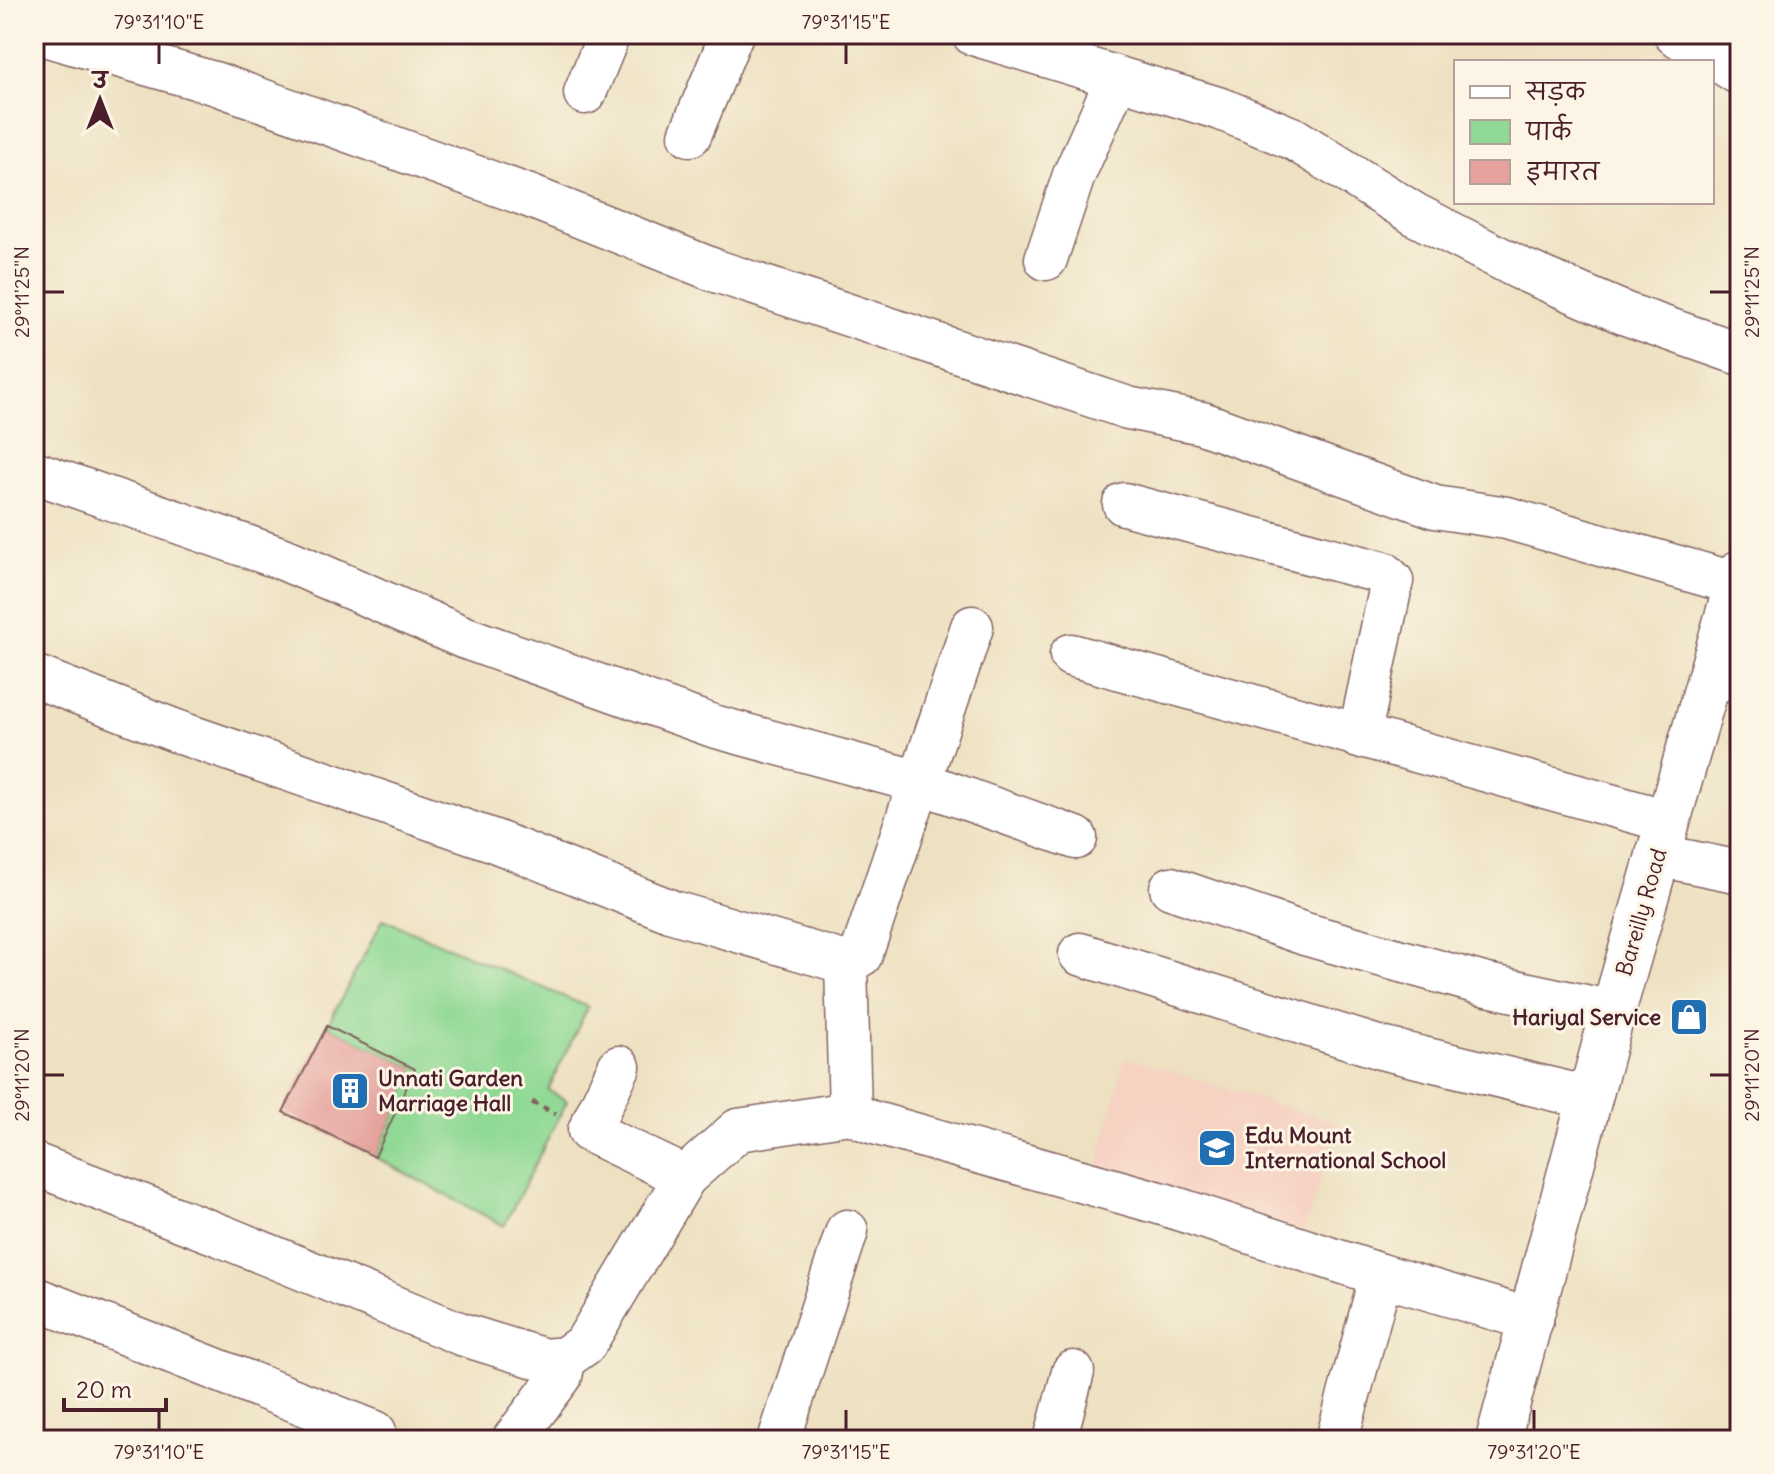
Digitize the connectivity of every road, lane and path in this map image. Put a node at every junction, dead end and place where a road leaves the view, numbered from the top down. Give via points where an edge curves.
1 (41, 34) edge
2 (609, 34) edge
3 (732, 34) edge
4 (973, 34) edge
5 (1675, 34) edge
6 (1740, 74) edge
7 (1117, 78) junction
8 (585, 93) dead end
9 (690, 135) dead end
10 (1046, 259) dead end
11 (1740, 354) edge
12 (34, 472) edge
13 (1124, 504) dead end
14 (1738, 578) edge
15 (972, 627) dead end
16 (1071, 655) dead end
17 (34, 676) edge
18 (1725, 678) edge
19 (1359, 737) junction
20 (919, 782) junction
21 (1076, 838) dead end
22 (1662, 838) junction
23 (1740, 872) edge
24 (1171, 888) dead end
25 (1080, 954) dead end
26 (846, 963) junction
27 (1613, 1012) junction
28 (619, 1067) dead end
29 (1589, 1098) junction
30 (850, 1113) junction
31 (34, 1164) edge
32 (685, 1177) junction
33 (847, 1231) dead end
34 (1381, 1275) junction
35 (34, 1298) edge
36 (1532, 1320) junction
37 (565, 1358) junction
38 (1073, 1372) dead end
39 (375, 1432) dead end
40 (513, 1440) edge
41 (779, 1440) edge
42 (1055, 1440) edge
43 (1337, 1440) edge
44 (1498, 1440) edge

1 - 14 street via 217,84 529,196 716,271 1128,408 1202,423 1435,507 1507,518
2 - 8 street
3 - 9 street
4 - 7 street
5 - 6 street
7 - 10 street via 1074,175
7 - 11 street via 1221,109 1294,139 1416,215 1521,269
12 - 20 street via 286,560 463,637 713,726
13 - 19 street via 1384,573 1392,581
14 - 18 highway, Bareilly Road
15 - 20 street
16 - 19 street
17 - 26 street via 184,734 492,840 673,912
18 - 22 highway, Bareilly Road
19 - 22 street
20 - 21 street
20 - 26 street via 861,955
22 - 23 street
22 - 27 highway, Bareilly Road
24 - 27 street via 1305,934 1483,984
25 - 29 street via 1381,1048
26 - 30 street
27 - 29 highway, Bareilly Road
28 - 32 street via 589,1131
29 - 36 highway, Bareilly Road
30 - 32 street via 738,1130
30 - 34 street via 1163,1204
31 - 37 street via 461,1334 545,1360
32 - 37 street via 585,1344
33 - 41 street
34 - 36 street
34 - 43 street
35 - 39 street
36 - 44 highway, Bareilly Road
37 - 40 street via 561,1376
38 - 42 street

